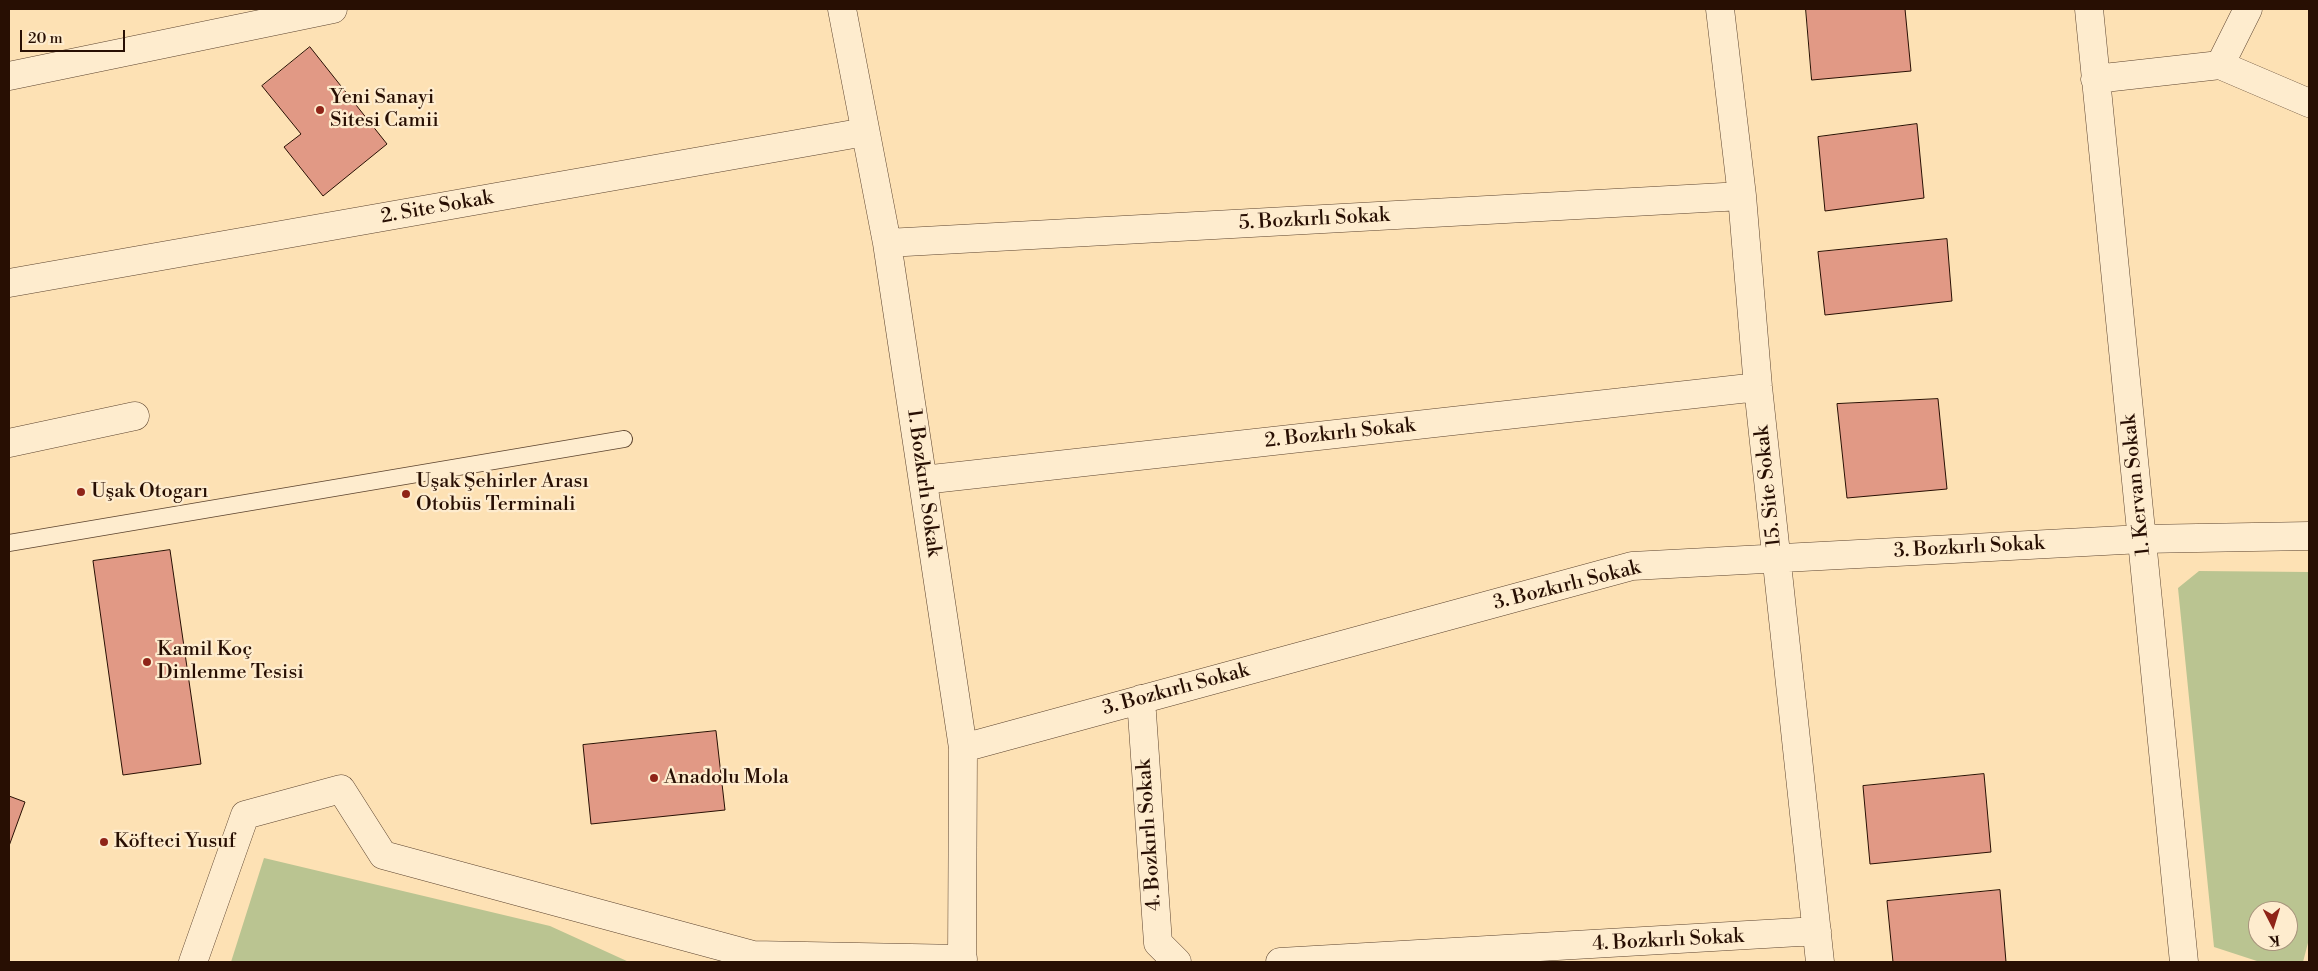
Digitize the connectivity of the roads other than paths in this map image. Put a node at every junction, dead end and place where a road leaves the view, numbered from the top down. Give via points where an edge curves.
1 (332, 9) edge
2 (842, 9) edge
3 (1720, 9) edge
4 (2089, 9) edge
5 (2248, 9) edge
6 (2220, 65) junction
7 (9, 76) edge
8 (2095, 79) junction
9 (2309, 103) edge
10 (865, 132) junction
11 (1742, 196) junction
12 (887, 243) junction
13 (9, 283) edge
14 (1758, 387) junction
15 (135, 416) dead end
16 (624, 438) dead end
17 (9, 443) edge
18 (922, 480) junction
19 (2309, 536) edge
20 (2142, 539) junction
21 (9, 542) edge
22 (1776, 558) junction
23 (1141, 700) junction
24 (962, 748) junction
25 (1817, 931) junction
26 (962, 960) edge
27 (193, 962) edge
28 (1177, 962) edge
29 (1280, 962) edge
30 (1820, 962) edge
31 (2184, 962) edge

1 - 7 street
2 - 10 street, 1. Bozkırlı Sokak
3 - 11 street, 15. Site Sokak
4 - 8 street, 1. Kervan Sokak
5 - 6 street
6 - 8 street
6 - 9 street
8 - 20 street, 1. Kervan Sokak
10 - 12 street, 1. Bozkırlı Sokak
10 - 13 street, 2. Site Sokak
11 - 12 street, 5. Bozkırlı Sokak
11 - 14 street, 15. Site Sokak
12 - 18 street, 1. Bozkırlı Sokak
14 - 18 street, 2. Bozkırlı Sokak
14 - 22 street, 15. Site Sokak
15 - 17 street
16 - 21 lane
18 - 24 street, 1. Bozkırlı Sokak
19 - 20 street, 3. Bozkırlı Sokak
20 - 22 street, 3. Bozkırlı Sokak
20 - 31 street, 1. Kervan Sokak
22 - 23 street, 3. Bozkırlı Sokak via 1632,566
22 - 25 street, 15. Site Sokak
23 - 24 street, 3. Bozkırlı Sokak
23 - 28 street, 4. Bozkırlı Sokak via 1158,943
24 - 26 street, 1. Bozkırlı Sokak
25 - 29 street, 4. Bozkırlı Sokak
25 - 30 street, 15. Site Sokak
26 - 27 street via 753,955 392,858 383,855 341,789 245,815

